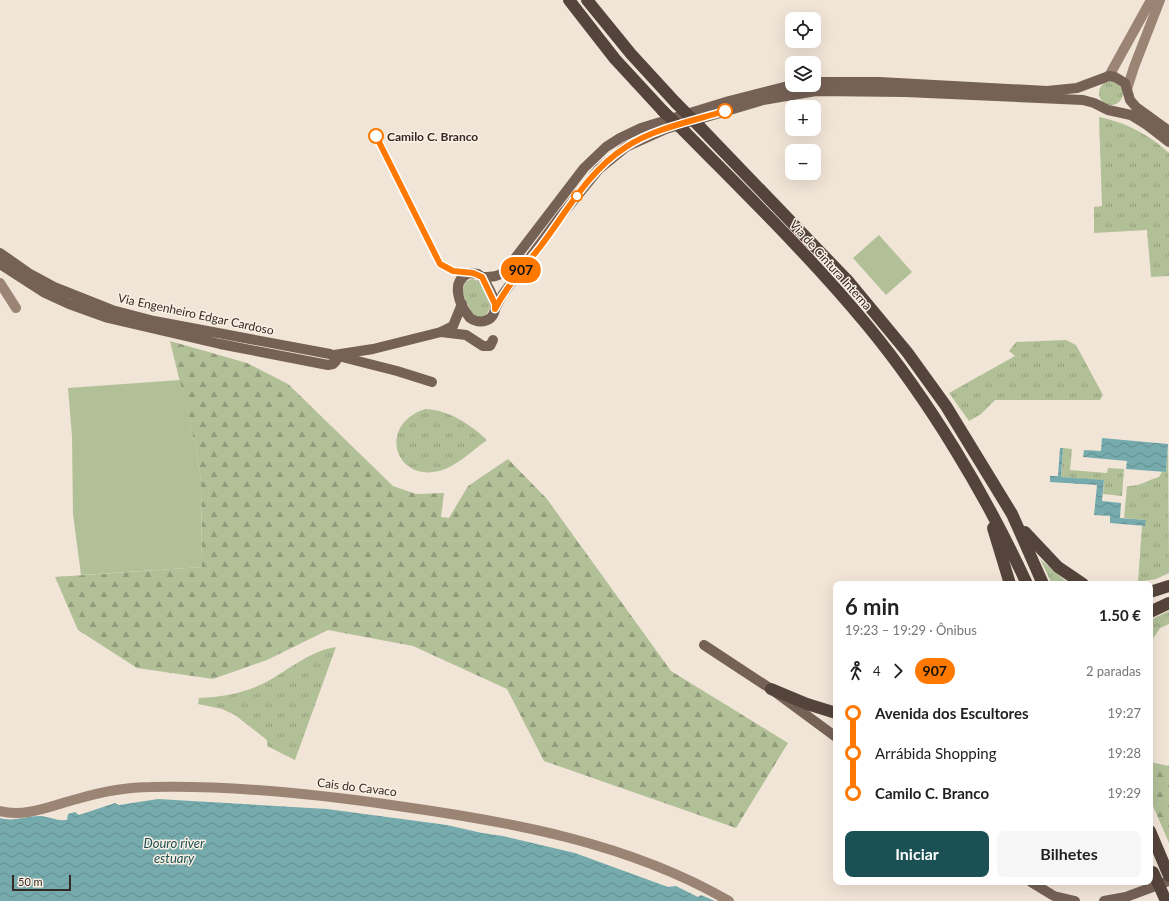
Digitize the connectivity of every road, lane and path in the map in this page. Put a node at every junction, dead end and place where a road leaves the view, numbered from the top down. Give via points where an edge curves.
1 (569, 0) edge
2 (587, 0) edge
3 (1151, 0) edge
4 (1160, 0) edge
5 (1106, 77) junction
6 (821, 82) edge
7 (785, 87) edge
8 (1127, 91) junction
9 (1105, 109) junction
10 (1169, 132) edge
11 (1169, 142) edge
12 (0, 253) edge
13 (0, 264) edge
14 (482, 277) junction
15 (0, 283) edge
16 (462, 304) junction
17 (16, 308) dead end
18 (495, 309) junction
19 (168, 328) junction
20 (441, 332) junction
21 (493, 340) dead end
22 (329, 358) junction
23 (432, 382) dead end
24 (983, 500) junction
25 (1012, 514) junction
26 (1009, 581) edge
27 (1026, 581) edge
28 (1042, 581) edge
29 (1078, 581) edge
30 (1169, 586) edge
31 (1153, 591) edge
32 (1167, 602) edge
33 (1153, 610) edge
34 (704, 645) dead end
35 (771, 689) junction
36 (833, 712) edge
37 (833, 735) edge
38 (0, 811) edge
39 (1153, 839) edge
40 (1167, 871) edge
41 (1153, 872) edge
42 (1169, 881) edge
43 (1036, 885) edge
44 (729, 901) edge
45 (1075, 901) edge
46 (1104, 901) edge
47 (1166, 901) edge

1 - 24 highway, Via de Cintura Interna, bridge via 615,59 812,263 868,326 922,398
2 - 25 highway, Via de Cintura Interna, bridge via 631,54 810,240 888,328 946,406
3 - 5 main road
4 - 8 main road via 1131,74
5 - 6 main road via 1077,88 1047,91 879,82
5 - 8 main road via 1120,79
5 - 9 main road via 1096,85 1094,96 1095,101
7 - 14 main road via 717,104 641,128 620,138 584,168 501,275
8 - 9 main road via 1123,105
8 - 10 main road via 1140,111
9 - 11 main road via 1131,115
9 - 18 main road via 1083,100 816,91 763,100 666,129 626,146 599,169 560,217
12 - 19 main road, Via Engenheiro Edgar Cardoso via 43,281 78,298
13 - 19 main road, Via Engenheiro Edgar Cardoso via 33,286 69,304 108,318
14 - 16 main road via 468,273 460,278 457,289
14 - 18 main road
15 - 17 main road
16 - 18 main road via 470,318 479,322 488,320
16 - 20 main road via 453,326
19 - 22 main road, Via Engenheiro Edgar Cardoso
19 - 22 main road, Via Engenheiro Edgar Cardoso via 301,359
20 - 21 main road via 466,335 483,346 490,346
20 - 22 main road
22 - 23 main road, Via Engenheiro Edgar Cardoso via 397,371
24 - 26 highway
24 - 27 highway, Via de Cintura Interna
25 - 28 highway, Via de Cintura Interna
25 - 29 highway via 1043,553
30 - 31 highway
32 - 33 highway
34 - 35 main road
35 - 36 highway
35 - 37 main road
38 - 44 main road, Cais do Cavaco via 34,811 97,794 145,787 182,786 328,796 443,812 571,839 639,859
39 - 40 highway
41 - 47 highway, bridge
42 - 46 main road via 1126,897
43 - 45 main road via 1054,896

